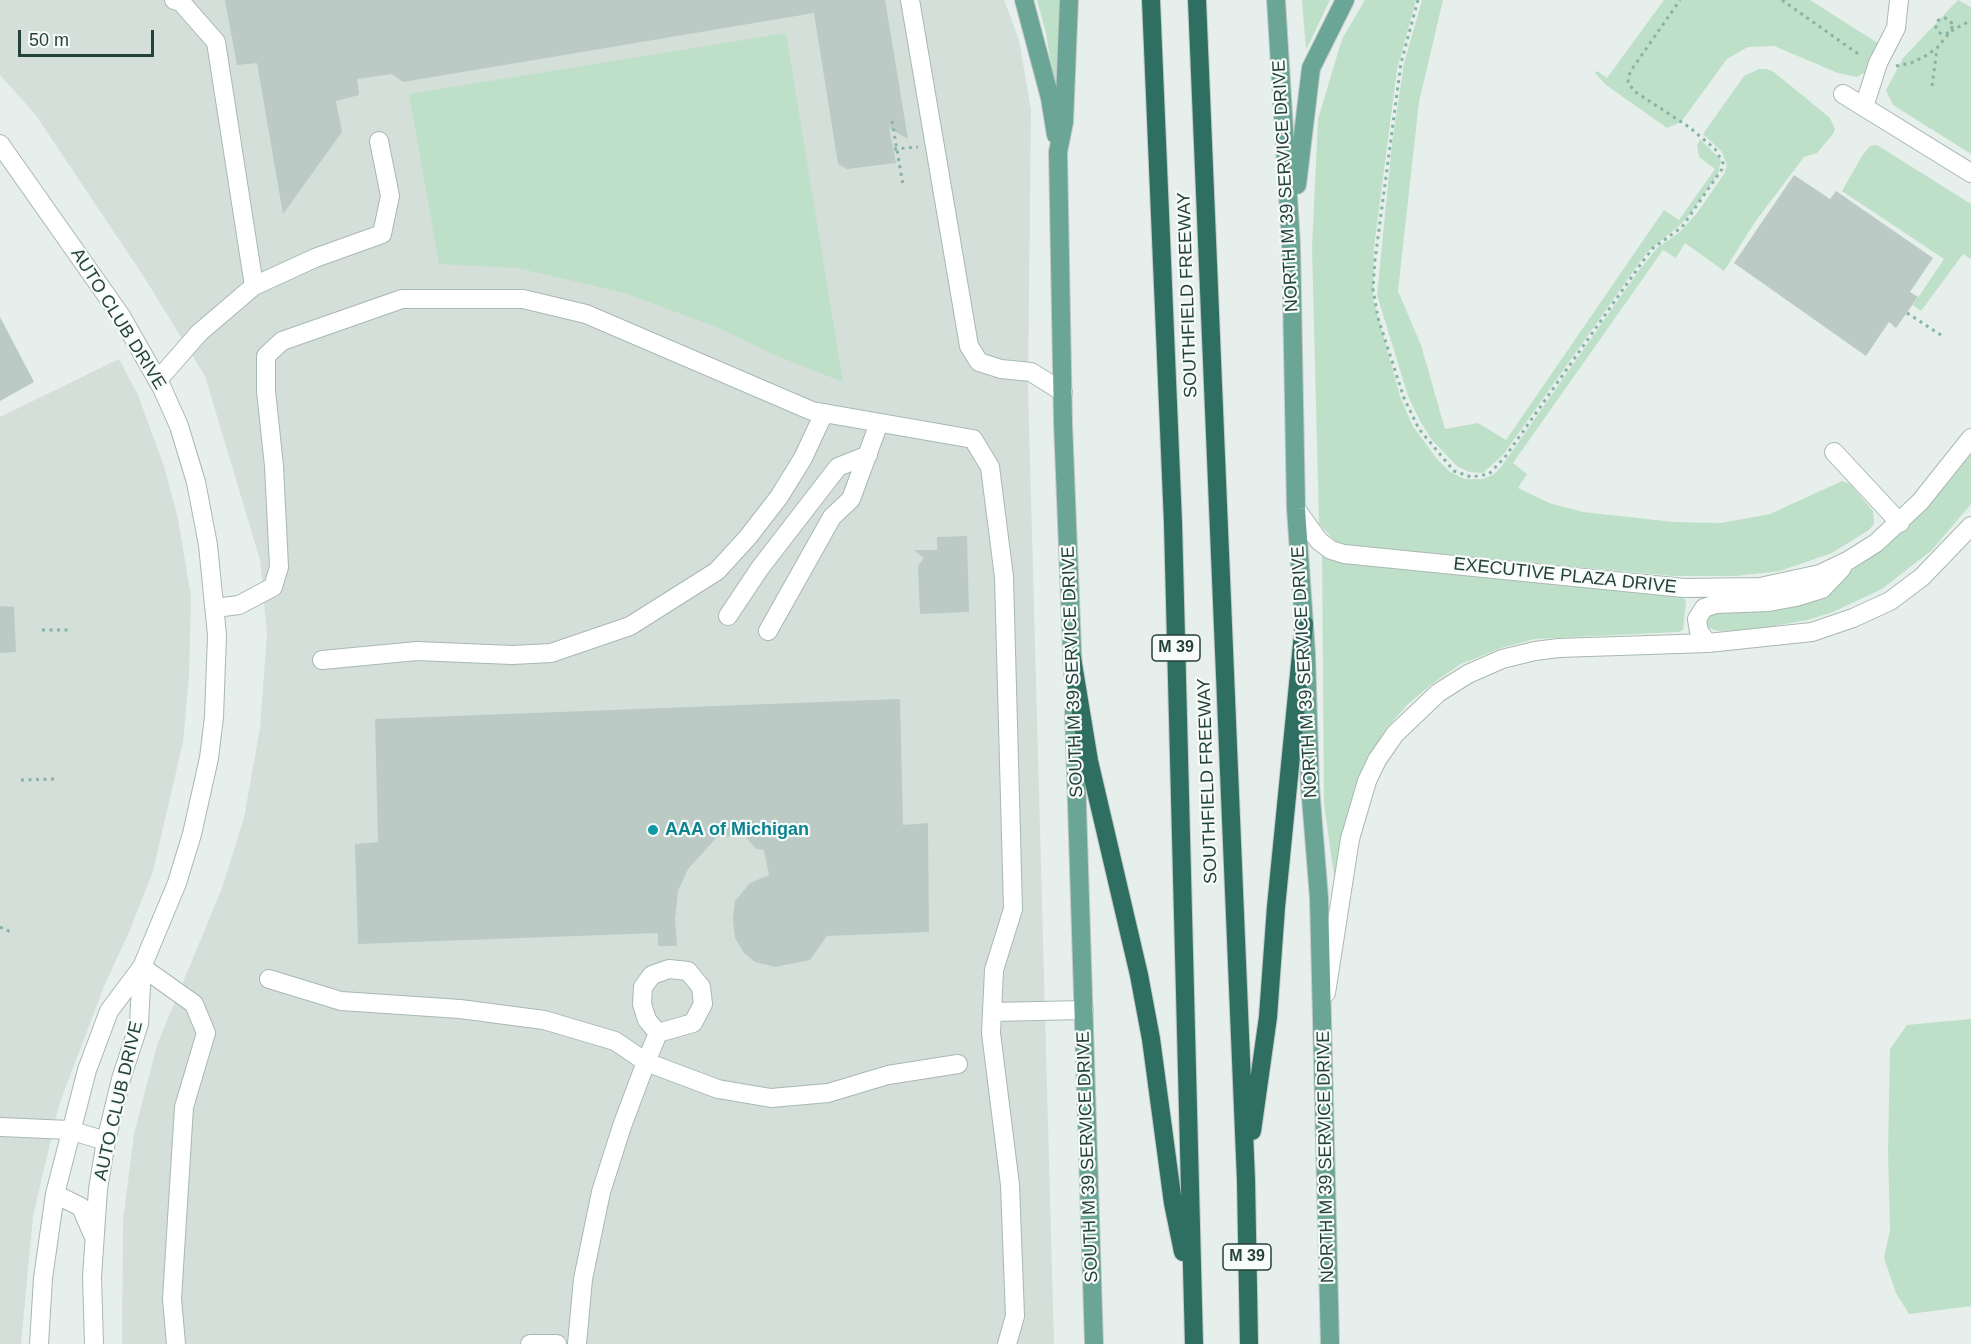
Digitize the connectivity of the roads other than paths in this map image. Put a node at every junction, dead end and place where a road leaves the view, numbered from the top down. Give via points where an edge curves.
1 (174, 0) edge
2 (910, 0) edge
3 (1024, 0) edge
4 (1069, 0) edge
5 (1151, 0) edge
6 (1197, 0) edge
7 (1276, 0) edge
8 (1345, 0) edge
9 (1899, 0) edge
10 (1843, 94) dead end
11 (1864, 107) junction
12 (379, 141) dead end
13 (0, 144) edge
14 (1058, 152) junction
15 (1971, 173) edge
16 (1292, 244) junction
17 (254, 286) junction
18 (158, 380) junction
19 (1063, 392) junction
20 (824, 413) junction
21 (879, 423) junction
22 (1971, 438) edge
23 (1834, 452) dead end
24 (868, 454) junction
25 (1296, 510) junction
26 (1900, 523) junction
27 (1971, 526) edge
28 (1965, 546) edge
29 (1850, 560) junction
30 (215, 608) junction
31 (728, 616) dead end
32 (1304, 624) junction
33 (768, 631) dead end
34 (1708, 644) junction
35 (1072, 658) junction
36 (322, 660) dead end
37 (142, 967) junction
38 (269, 979) dead end
39 (1084, 1010) junction
40 (992, 1012) junction
41 (1323, 1012) junction
42 (658, 1033) dead end
43 (646, 1062) junction
44 (958, 1064) dead end
45 (0, 1127) edge
46 (69, 1130) junction
47 (106, 1141) junction
48 (1246, 1180) junction
49 (55, 1194) junction
50 (94, 1237) junction
51 (1192, 1296) junction
52 (39, 1344) edge
53 (94, 1344) edge
54 (176, 1344) edge
55 (530, 1344) edge
56 (556, 1344) edge
57 (577, 1344) edge
58 (1007, 1344) edge
59 (1094, 1344) edge
60 (1194, 1344) edge
61 (1249, 1344) edge
62 (1330, 1344) edge

1 - 17 street via 181,2 216,42
2 - 19 street via 969,346 979,362 1031,372
3 - 14 main road via 1050,98
4 - 14 main road, SOUTH M 39 SERVICE DRIVE via 1064,122
5 - 51 highway, SOUTHFIELD FREEWAY / M 39 via 1173,523
6 - 48 highway, SOUTHFIELD FREEWAY / M 39
7 - 16 main road, NORTH M 39 SERVICE DRIVE
8 - 16 main road via 1311,68
9 - 11 street via 1896,28 1878,63
10 - 11 street
11 - 15 street
12 - 17 street via 390,196 382,234
13 - 18 street, AUTO CLUB DRIVE via 121,316
14 - 19 main road, SOUTH M 39 SERVICE DRIVE
16 - 25 main road, NORTH M 39 SERVICE DRIVE
17 - 18 street via 199,333
18 - 30 street, AUTO CLUB DRIVE via 196,482
19 - 35 main road, SOUTH M 39 SERVICE DRIVE
20 - 21 street
20 - 30 street via 586,314 523,299 402,299 282,341 266,356 279,567 273,587 239,605
20 - 36 street via 803,458 748,537 717,571 630,626 550,652 512,655 417,651
21 - 24 street
21 - 40 street via 973,440 990,467 1004,577 1013,909 994,970
22 - 26 street, EXECUTIVE PLAZA DRIVE
23 - 26 street
24 - 31 street via 838,467
24 - 33 street via 851,499 832,517
25 - 29 street, EXECUTIVE PLAZA DRIVE via 1319,542 1344,554 1684,588 1736,589 1781,584 1820,574
25 - 32 main road, NORTH M 39 SERVICE DRIVE
26 - 29 street, EXECUTIVE PLAZA DRIVE
27 - 28 street
28 - 34 street via 1898,595 1853,618 1812,632
29 - 34 street, EXECUTIVE PLAZA DRIVE via 1821,589 1769,602 1704,608 1697,619 1699,632
30 - 37 street, AUTO CLUB DRIVE via 216,687 203,787 177,883
32 - 41 main road, NORTH M 39 SERVICE DRIVE
32 - 48 highway via 1268,1017
34 - 41 street via 1535,651 1502,659 1468,674 1411,715 1377,760 1357,809
35 - 39 main road, SOUTH M 39 SERVICE DRIVE
35 - 51 highway via 1089,761 1143,996 1173,1203
37 - 46 street, AUTO CLUB DRIVE via 109,1011
37 - 47 street, AUTO CLUB DRIVE via 139,1024
37 - 54 street via 194,1004 206,1033 184,1107 172,1299
38 - 43 street via 341,1001 460,1009 544,1020 615,1041
39 - 40 street
39 - 59 main road, SOUTH M 39 SERVICE DRIVE
40 - 58 street via 991,1033 1010,1185 1015,1316
41 - 62 main road, NORTH M 39 SERVICE DRIVE
42 - 43 street
43 - 44 street via 718,1089 771,1098 828,1093 888,1075
43 - 57 street via 601,1192 583,1279
45 - 46 street
46 - 47 street
46 - 49 street, AUTO CLUB DRIVE
47 - 50 street, AUTO CLUB DRIVE
48 - 61 highway, SOUTHFIELD FREEWAY / M 39
49 - 50 street via 81,1208
49 - 52 street, AUTO CLUB DRIVE via 43,1278
50 - 53 street, AUTO CLUB DRIVE
51 - 60 highway, SOUTHFIELD FREEWAY / M 39
55 - 56 street

